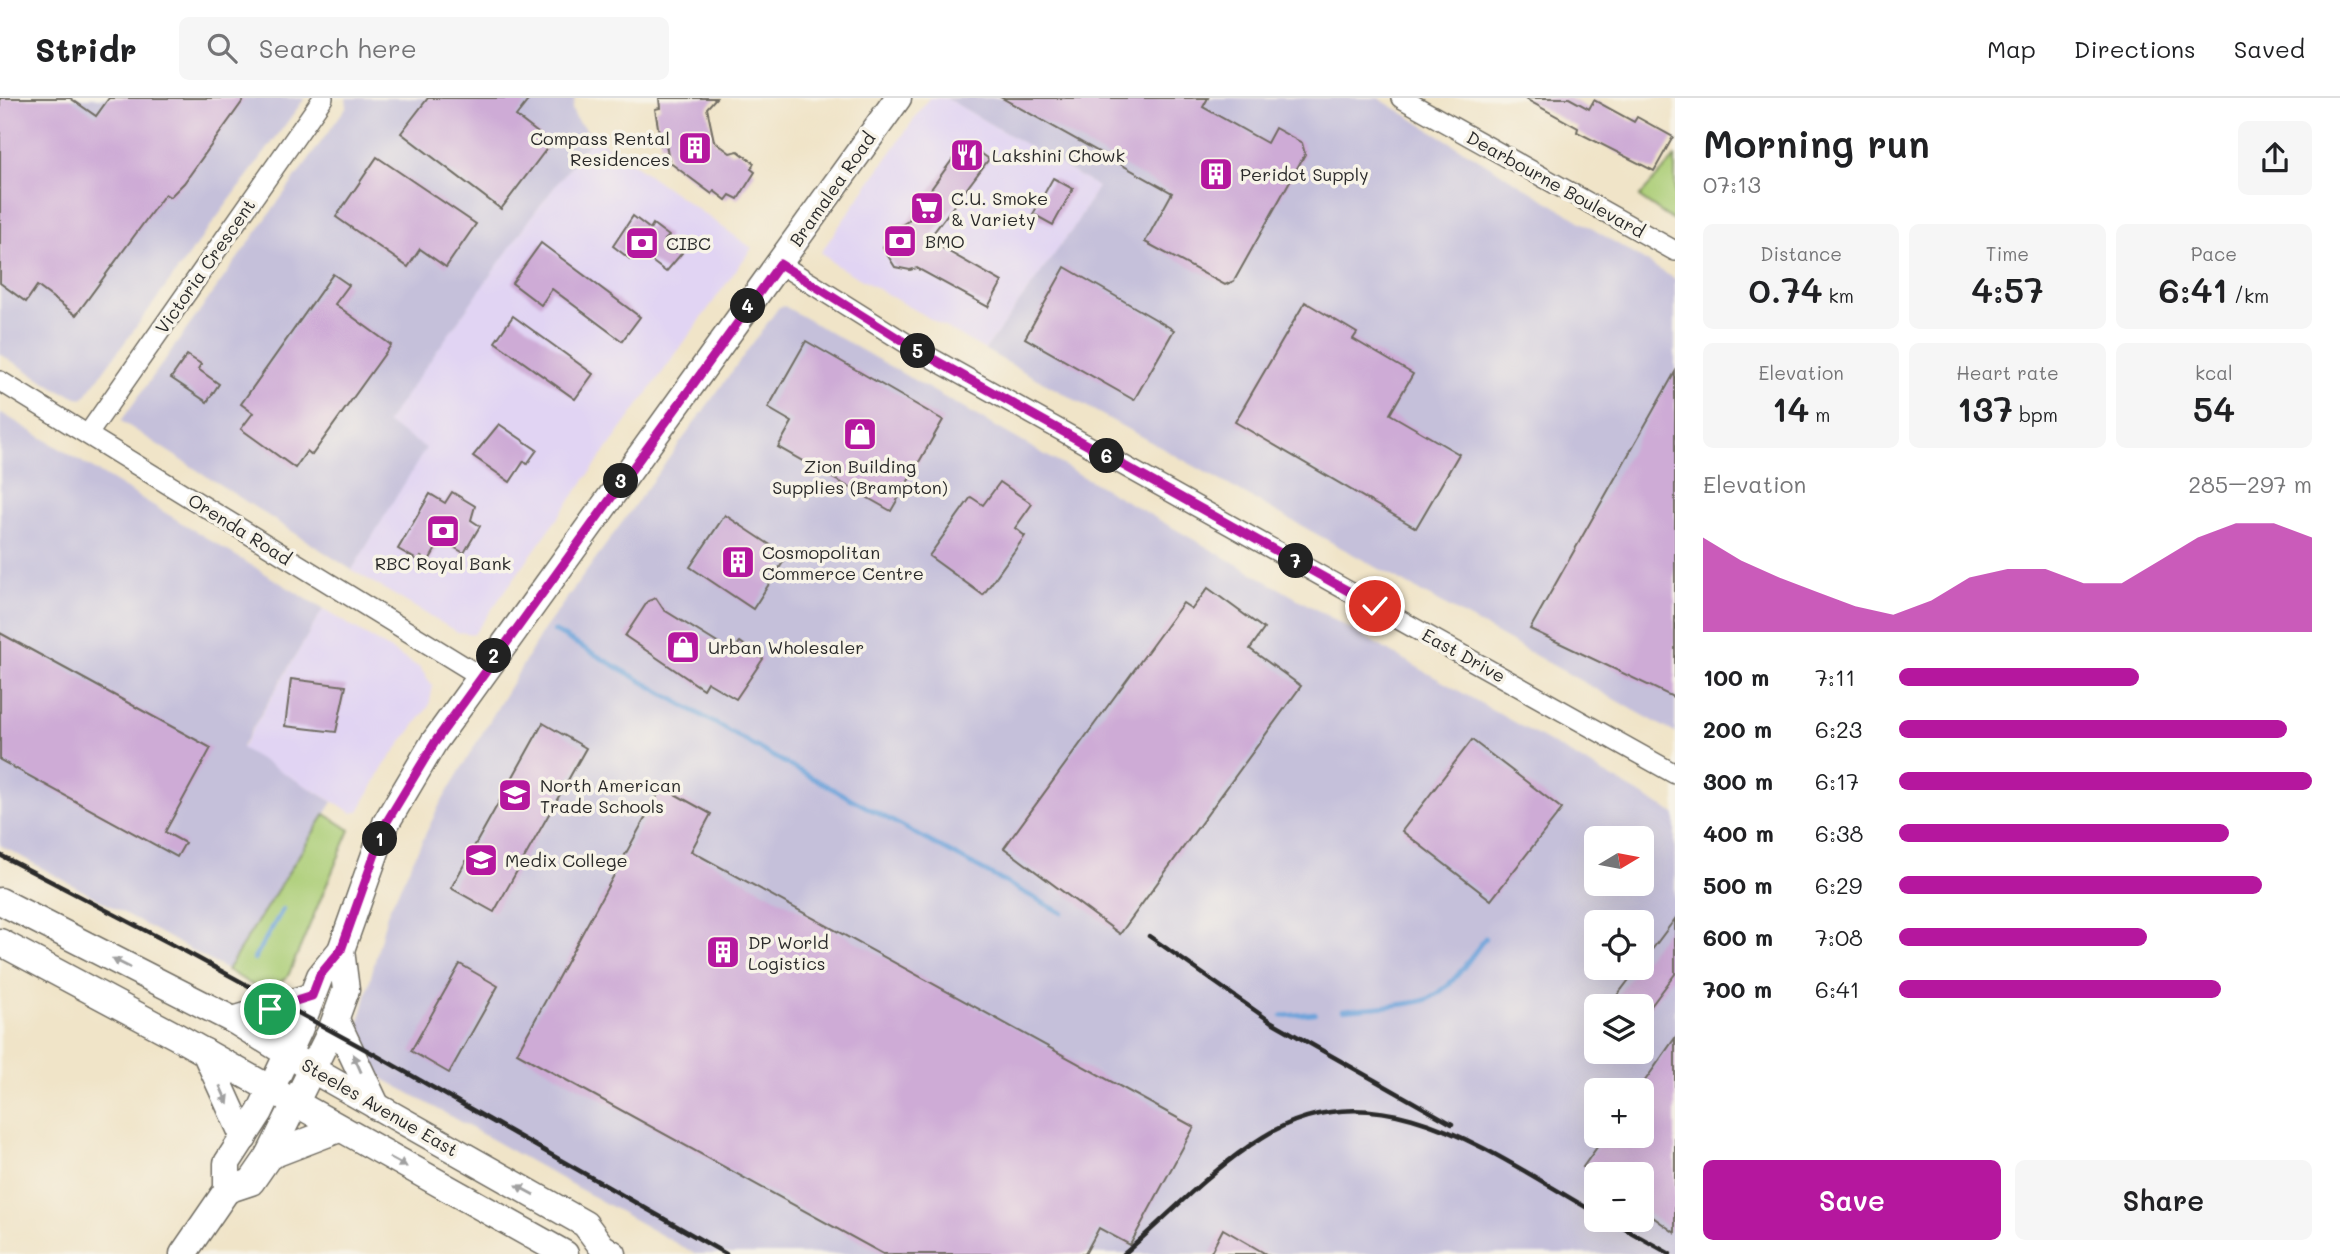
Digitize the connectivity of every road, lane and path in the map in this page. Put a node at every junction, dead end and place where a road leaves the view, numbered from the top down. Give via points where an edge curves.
1 (323, 98) edge
2 (898, 98) edge
3 (1401, 98) edge
4 (1675, 251) edge
5 (780, 264) junction
6 (0, 381) edge
7 (88, 433) junction
8 (480, 677) junction
9 (1675, 774) edge
10 (0, 901) edge
11 (0, 942) edge
12 (341, 950) junction
13 (312, 996) junction
14 (233, 1020) junction
15 (336, 1020) junction
16 (205, 1052) junction
17 (288, 1054) junction
18 (312, 1069) junction
19 (271, 1089) junction
20 (295, 1104) junction
21 (377, 1107) junction
22 (339, 1129) junction
23 (244, 1138) junction
24 (269, 1156) junction
25 (228, 1190) junction
26 (608, 1251) edge
27 (183, 1254) edge
28 (567, 1254) edge

1 - 7 street, Victoria Crescent
2 - 5 main road, Bramalea Road
3 - 4 street, Dearbourne Boulevard
5 - 8 main road, Bramalea Road
5 - 9 street, East Drive via 917,350
6 - 7 street, Orenda Road
7 - 8 street, Orenda Road
8 - 12 main road, Bramalea Road via 386,823
14 -> 10 main road, Steeles Avenue East
11 - 16 main road, Steeles Avenue East
12 - 13 main road, Bramalea Road via 320,975
12 - 15 main road, Bramalea Road via 346,990
13 - 14 main road
13 - 17 main road, Bramalea Road
14 - 17 main road, Steeles Avenue East
15 - 18 main road, Bramalea Road
21 -> 15 main road
16 - 19 main road, Steeles Avenue East
16 -> 23 main road
17 - 18 main road, Steeles Avenue East
17 - 19 main road, Bramalea Road
18 - 20 main road, Bramalea Road
18 - 21 main road, Steeles Avenue East
19 - 20 main road, Steeles Avenue East
19 - 23 main road, Bramalea Road
20 - 22 main road, Steeles Avenue East
20 - 24 main road, Bramalea Road
26 -> 21 main road, Steeles Avenue East via 584,1224
22 - 24 main road
22 -> 28 main road, Steeles Avenue East
23 - 25 main road, Bramalea Road via 227,1163
24 - 25 main road, Bramalea Road via 251,1182
25 - 27 main road, Bramalea Road
26 - 28 main road, Steeles Avenue East

